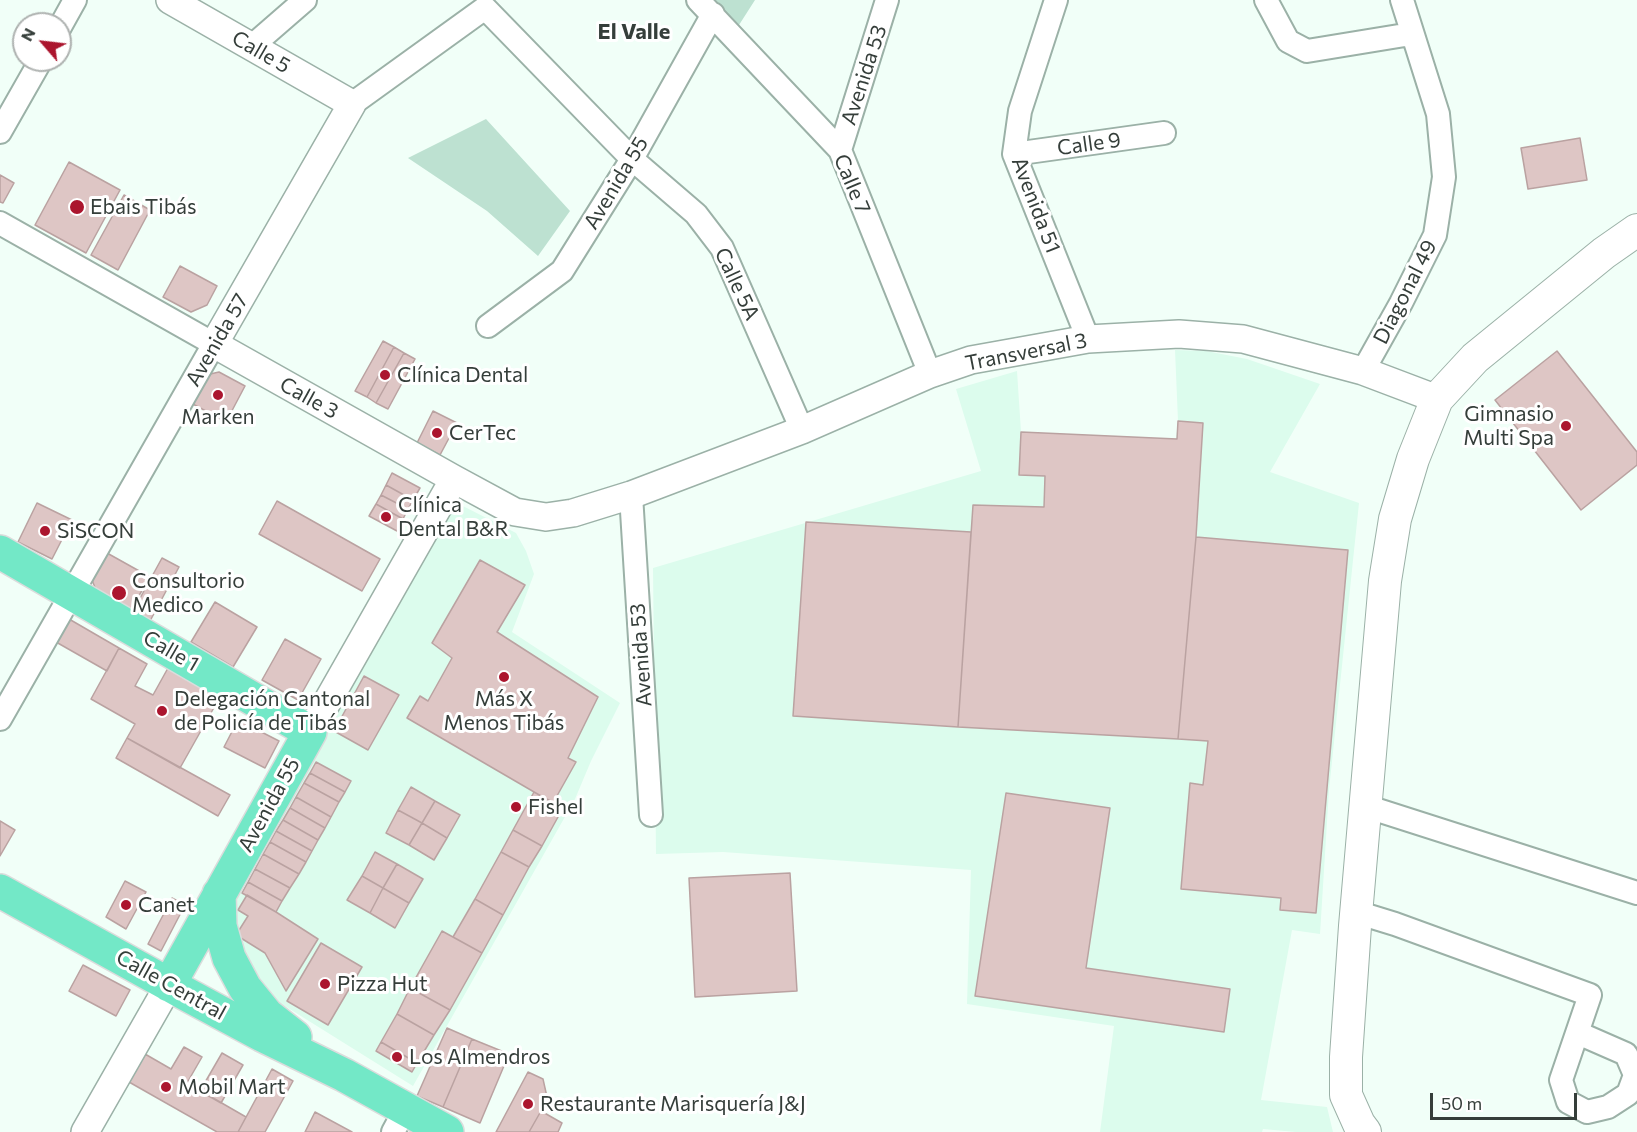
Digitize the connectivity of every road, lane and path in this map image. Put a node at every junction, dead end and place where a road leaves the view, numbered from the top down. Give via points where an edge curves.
1 (170, 0) edge
2 (305, 0) edge
3 (887, 0) edge
4 (1056, 0) edge
5 (1266, 0) edge
6 (1402, 0) edge
7 (706, 7) edge
8 (485, 8) joint
9 (1412, 34) junction
10 (252, 46) junction
11 (34, 72) edge
12 (352, 104) junction
13 (0, 132) edge
14 (1164, 133) dead end
15 (840, 150) junction
16 (1014, 154) junction
17 (632, 159) junction
18 (0, 223) edge
19 (1637, 230) edge
20 (488, 326) dead end
21 (1088, 339) junction
22 (214, 344) junction
23 (1363, 371) junction
24 (930, 375) junction
25 (1437, 399) junction
26 (802, 430) junction
27 (454, 479) junction
28 (631, 495) junction
29 (0, 552) edge
30 (72, 594) junction
31 (0, 719) edge
32 (310, 732) junction
33 (1365, 806) junction
34 (651, 814) dead end
35 (0, 891) edge
36 (1637, 893) edge
37 (219, 894) junction
38 (1356, 912) junction
39 (169, 985) junction
40 (1578, 1033) dead end
41 (344, 1075) junction
42 (400, 1120) edge
43 (85, 1132) edge
44 (447, 1132) edge
45 (1365, 1132) edge

1 - 10 street, Calle 5
2 - 10 street
3 - 15 street, Avenida 53
4 - 16 street, Avenida 51 via 1020,111
5 - 9 street via 1288,41 1307,51
6 - 9 street, Diagonal 49
7 - 15 street, Calle 7
7 - 17 street, Avenida 55
8 - 12 street, Avenida 57
8 - 17 street, Calle 5A
9 - 23 street, Diagonal 49 via 1438,114 1444,177 1435,235
10 - 12 street, Calle 5
11 - 13 street
12 - 22 street, Avenida 57
14 - 16 street, Calle 9
15 - 24 street, Calle 7
16 - 21 street, Avenida 51
17 - 20 street, Avenida 55 via 562,271
17 - 26 street, Calle 5A via 696,214 722,248
18 - 22 street, Calle 3
19 - 25 main road via 1604,252 1475,358
21 - 23 street, Transversal 3 via 1179,334 1243,339
21 - 24 street, Transversal 3 via 971,360
22 - 27 street, Calle 3
22 - 30 street, Avenida 57
23 - 25 street, Transversal 3
24 - 26 street, Transversal 3
25 - 33 main road via 1395,519 1385,581
26 - 28 street, Transversal 3
27 - 28 street, Calle 3 via 515,512 546,517
27 - 32 street, Avenida 55
28 - 34 street, Avenida 53
29 - 30 main road, Calle 1
30 - 31 street, Avenida 57
30 - 32 main road, Calle 1
32 - 37 main road, Avenida 55
33 - 36 street
33 - 38 main road
35 - 39 main road, Calle Central
37 - 39 main road, Avenida 55
37 - 41 main road, Calle Central via 220,926 229,958 245,988 267,1015
38 - 40 street via 1590,995
38 - 45 main road via 1346,1095
39 - 41 main road, Calle Central
39 - 43 street, Avenida 55
41 - 42 main road, Calle Central
42 - 44 main road, Calle Central

